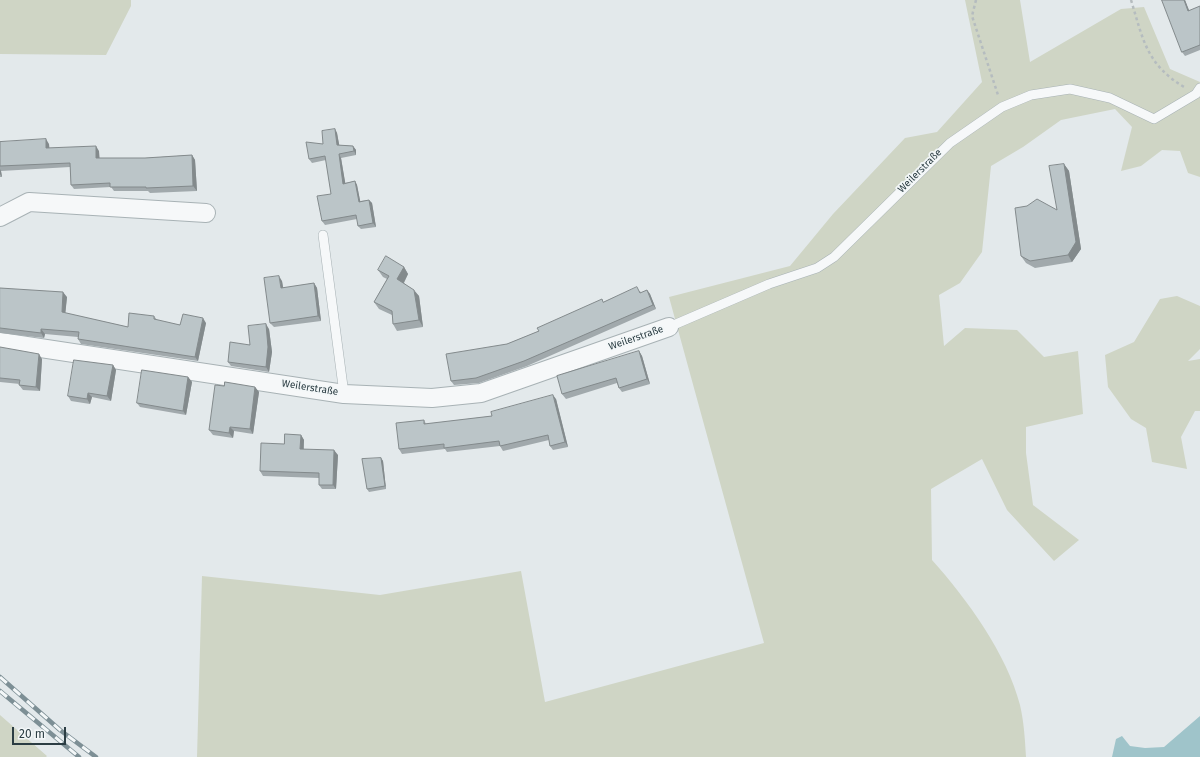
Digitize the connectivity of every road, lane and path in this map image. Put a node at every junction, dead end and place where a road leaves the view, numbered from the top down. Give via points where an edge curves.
1 (976, 0) edge
2 (1131, 0) edge
3 (1199, 93) edge
4 (1002, 107) junction
5 (206, 213) dead end
6 (0, 217) edge
7 (323, 235) dead end
8 (669, 327) joint
9 (0, 342) edge
10 (344, 394) junction

1 - 4 path via 972,16
2 - 3 path via 1146,49 1167,77
3 - 4 lane, Weilerstraße via 1154,119 1110,98 1070,89 1031,95
4 - 8 lane, Weilerstraße via 950,143 817,268 769,284
5 - 6 street via 29,202
7 - 10 lane
8 - 10 street, Weilerstraße via 481,393 432,398
9 - 10 street, Weilerstraße

